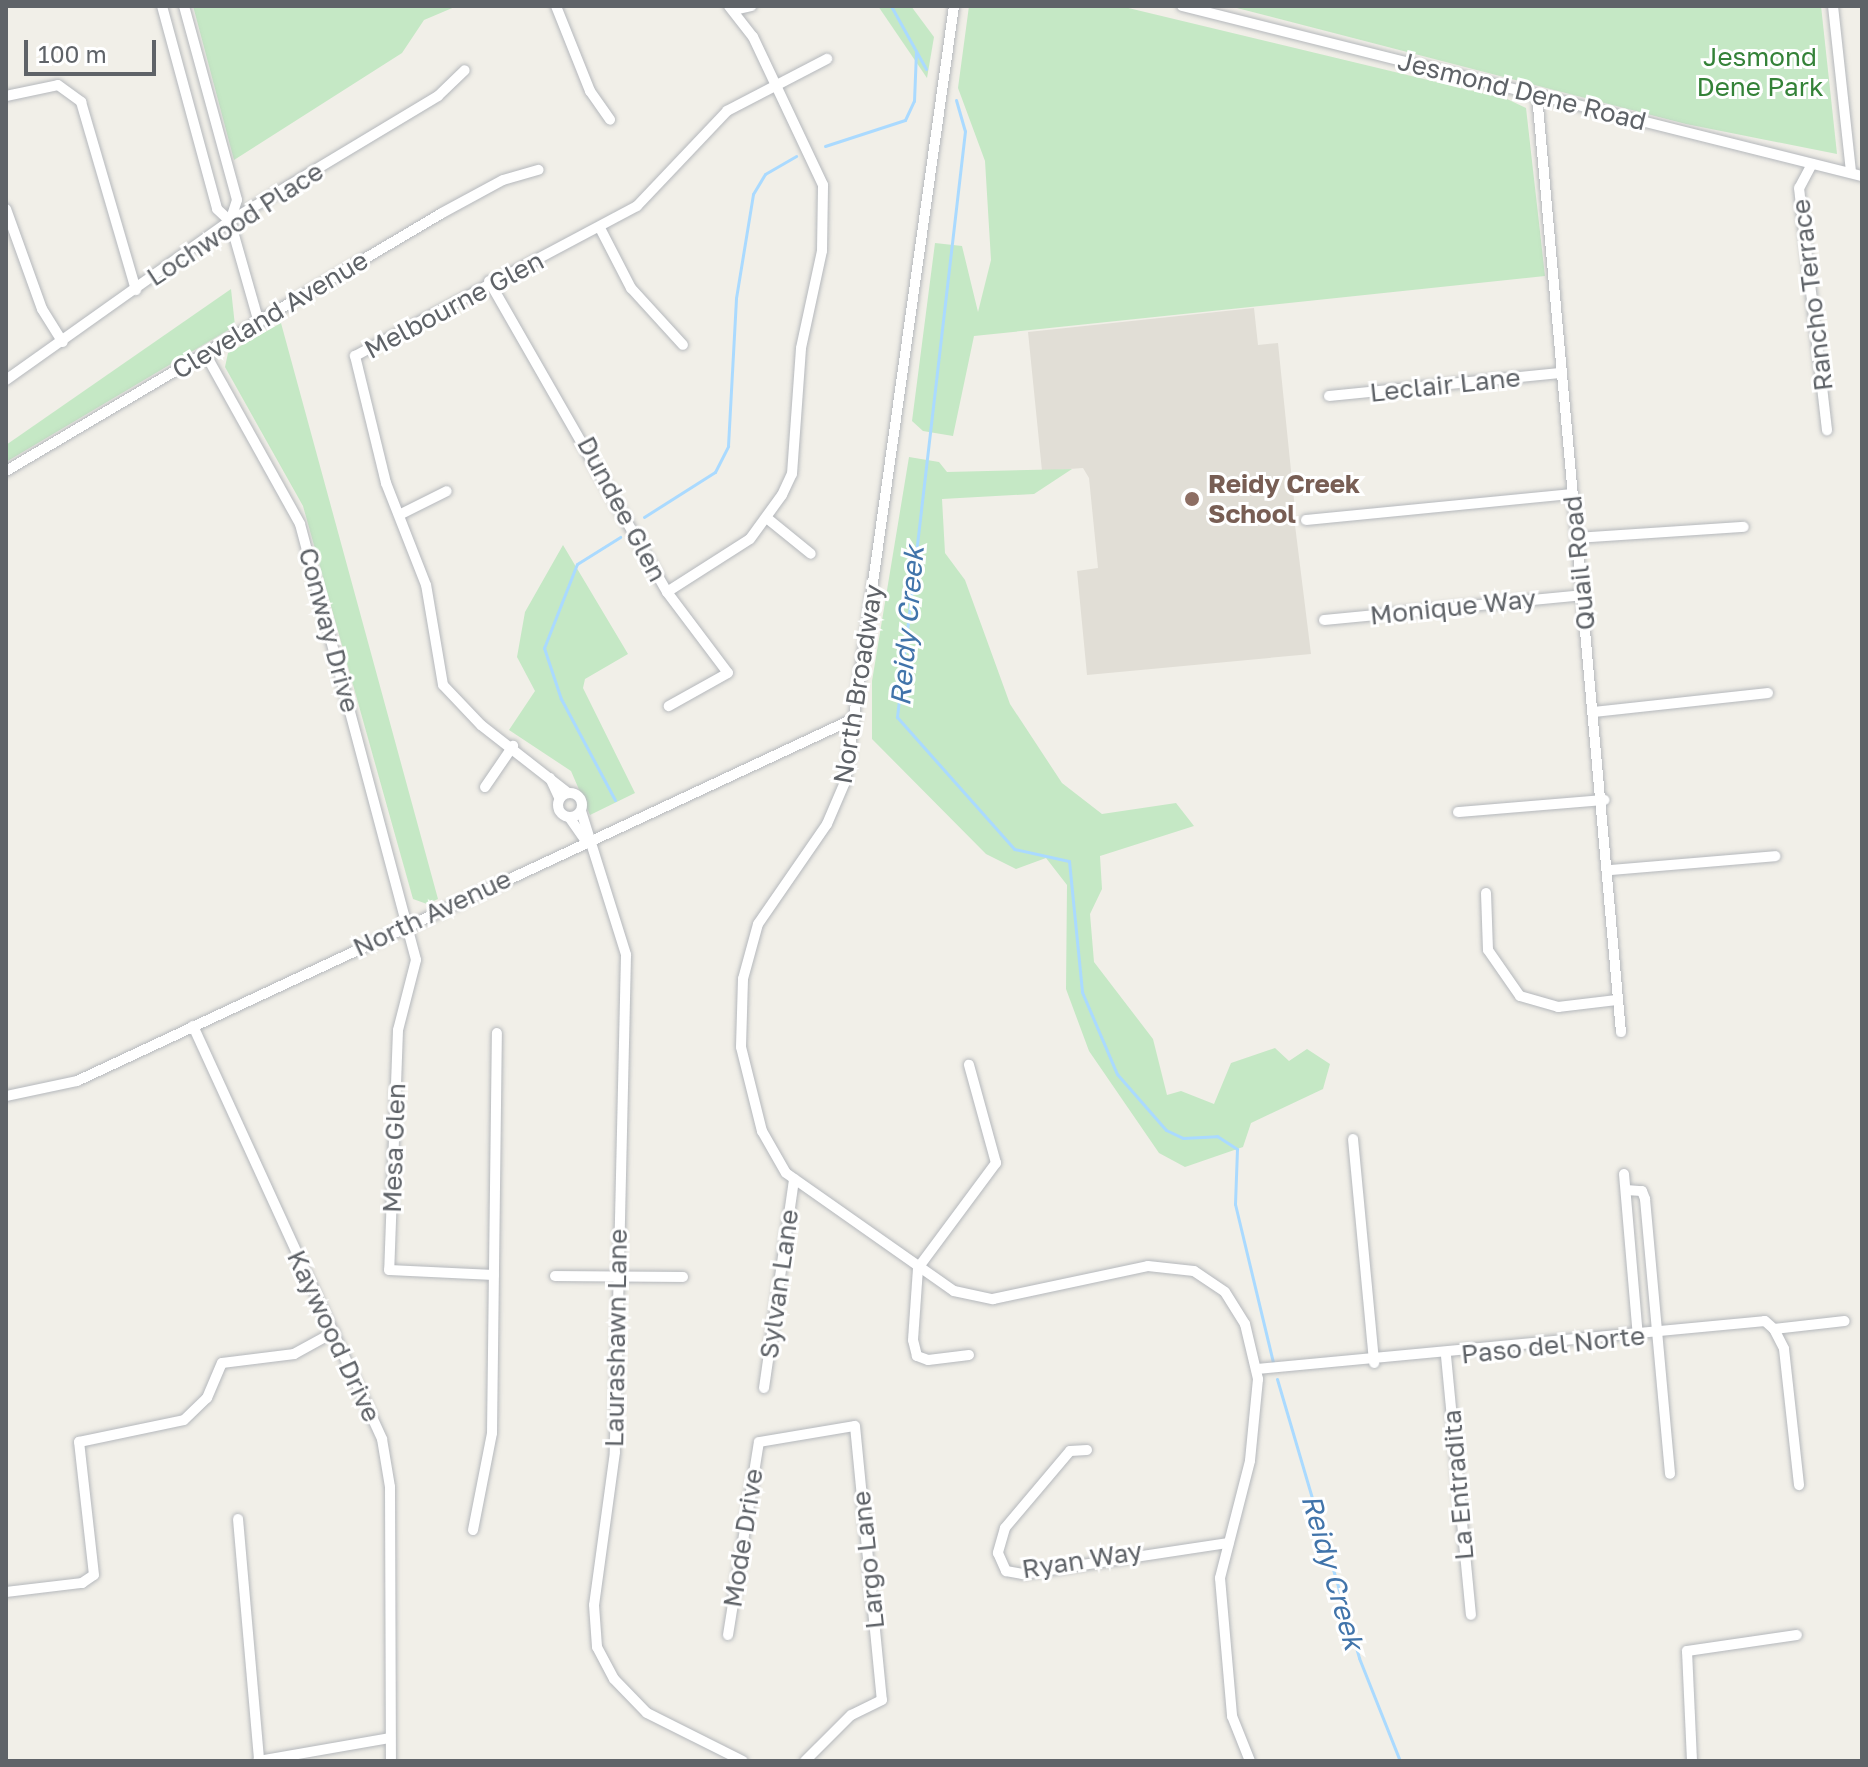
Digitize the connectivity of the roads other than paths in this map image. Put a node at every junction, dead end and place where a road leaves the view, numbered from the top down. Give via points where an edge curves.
1 (162, 6) edge
2 (184, 6) edge
3 (556, 6) edge
4 (752, 6) edge
5 (954, 6) edge
6 (1182, 6) edge
7 (1833, 6) edge
8 (733, 7) edge
9 (827, 59) dead end
10 (465, 70) dead end
11 (777, 85) junction
12 (1537, 95) junction
13 (6, 96) edge
14 (610, 120) dead end
15 (1812, 164) junction
16 (539, 170) dead end
17 (1856, 175) edge
18 (6, 209) edge
19 (230, 221) junction
20 (600, 228) junction
21 (489, 281) junction
22 (136, 290) junction
23 (259, 323) junction
24 (63, 342) junction
25 (683, 345) dead end
26 (206, 355) junction
27 (1560, 373) junction
28 (6, 380) edge
29 (1329, 396) dead end
30 (1827, 430) dead end
31 (6, 471) edge
32 (447, 491) dead end
33 (1573, 494) junction
34 (401, 514) junction
35 (768, 519) junction
36 (1306, 520) dead end
37 (1744, 527) dead end
38 (1577, 538) junction
39 (811, 554) dead end
40 (667, 592) junction
41 (1582, 595) junction
42 (1324, 620) dead end
43 (1768, 693) dead end
44 (669, 706) dead end
45 (1594, 712) junction
46 (855, 718) junction
47 (513, 746) junction
48 (485, 787) dead end
49 (564, 796) junction
50 (1605, 800) junction
51 (581, 811) junction
52 (1458, 812) dead end
53 (569, 817) junction
54 (587, 843) junction
55 (1775, 856) dead end
56 (1610, 870) junction
57 (1486, 893) dead end
58 (407, 924) junction
59 (1617, 1000) junction
60 (193, 1026) junction
61 (1621, 1032) dead end
62 (497, 1033) dead end
63 (969, 1065) dead end
64 (6, 1096) edge
65 (1353, 1139) dead end
66 (1624, 1174) dead end
67 (794, 1179) junction
68 (1626, 1190) junction
69 (918, 1268) junction
70 (494, 1275) junction
71 (555, 1276) dead end
72 (617, 1276) junction
73 (683, 1277) dead end
74 (1845, 1321) dead end
75 (1774, 1329) junction
76 (334, 1332) junction
77 (1656, 1335) junction
78 (1638, 1337) junction
79 (969, 1355) dead end
80 (1446, 1356) junction
81 (1374, 1363) junction
82 (1257, 1369) junction
83 (764, 1388) dead end
84 (759, 1442) joint
85 (1087, 1450) dead end
86 (1670, 1474) dead end
87 (1799, 1485) dead end
88 (238, 1519) dead end
89 (473, 1530) dead end
90 (1229, 1543) junction
91 (6, 1592) edge
92 (1471, 1615) dead end
93 (728, 1635) dead end
94 (1797, 1635) dead end
95 (390, 1738) junction
96 (259, 1761) edge
97 (391, 1761) edge
98 (743, 1761) edge
99 (805, 1761) edge
100 (1250, 1761) edge
101 (1692, 1761) edge

1 - 19 street via 217,209
2 - 19 street via 237,200
3 - 14 street via 590,91
4 - 8 street
5 - 46 street, North Broadway
6 - 12 street, Jesmond Dene Road
7 - 17 street
8 - 11 street
9 - 11 street, Melbourne Glen
10 - 19 street, Lochwood Place via 438,96
11 - 20 street, Melbourne Glen via 727,111 659,188
11 - 35 street via 826,203 801,348 792,474
12 - 15 street, Jesmond Dene Road
12 - 27 street, Quail Road
13 - 22 street via 58,85 81,102
15 - 17 street, Jesmond Dene Road
15 - 30 street, Rancho Terrace via 1799,188
16 - 23 street, Cleveland Avenue via 503,180
18 - 24 street via 31,284
19 - 22 street, Lochwood Place
19 - 23 street
20 - 21 street, Melbourne Glen
20 - 25 street via 631,288
21 - 34 street, Melbourne Glen via 355,356 386,483
21 - 40 street, Dundee Glen
22 - 24 street, Lochwood Place
23 - 26 street, Cleveland Avenue
24 - 28 street, Lochwood Place
26 - 31 street, Cleveland Avenue
26 - 58 street, Conway Drive via 300,524
27 - 29 street, Leclair Lane
27 - 33 street, Quail Road
32 - 34 street
33 - 36 street
33 - 38 street, Quail Road
34 - 47 street, Melbourne Glen via 426,585 443,685 481,725
35 - 39 street
35 - 40 street
37 - 38 street
38 - 41 street, Quail Road
40 - 44 street, Dundee Glen via 728,673
41 - 42 street, Monique Way
41 - 45 street, Quail Road
43 - 45 street
45 - 50 street, Quail Road
46 - 54 street, North Avenue
46 - 67 street, North Broadway via 837,805 771,900 743,979 750,1091 771,1150
47 - 48 street
47 - 49 street, Melbourne Glen
49 - 51 street, Melbourne Glen via 581,800
49 - 53 street, Melbourne Glen
50 - 52 street
50 - 56 street, Quail Road
51 - 53 street
51 - 54 street, Melbourne Glen
53 - 54 street, Melbourne Glen
54 - 58 street, North Avenue
54 - 72 street, Laurashawn Lane via 620,918 626,955
55 - 56 street
56 - 59 street, Quail Road
57 - 59 street via 1488,950 1520,996 1558,1007
58 - 60 street, North Avenue
58 - 70 street, Mesa Glen via 416,960 398,1030 389,1270
59 - 61 street, Quail Road
60 - 64 street, North Avenue via 77,1081
60 - 76 street, Kaywood Drive
62 - 70 street
63 - 69 street via 996,1163
65 - 81 street
66 - 68 street
67 - 69 street, North Broadway
67 - 83 street, Sylvan Lane
68 - 77 street via 1642,1191 1645,1199
68 - 78 street
69 - 79 street via 917,1356
69 - 82 street, North Broadway via 954,1291 993,1299 1148,1266 1194,1271 1225,1292
70 - 89 street via 492,1433
71 - 72 street
72 - 73 street
72 - 98 street, Laurashawn Lane via 615,1452 594,1605 597,1647 614,1679 647,1713
74 - 75 street, Paso del Norte
75 - 77 street, Paso del Norte via 1765,1321
75 - 87 street via 1784,1349
76 - 91 street via 294,1354 222,1363 207,1398 184,1420 79,1442 94,1575 82,1583
76 - 95 street, Kaywood Drive via 387,1461
77 - 78 street, Paso del Norte
77 - 86 street
78 - 80 street, Paso del Norte
80 - 81 street, Paso del Norte
80 - 92 street, La Entradita
81 - 82 street, Paso del Norte
82 - 90 street, North Broadway via 1255,1438
84 - 93 street, Mode Drive
84 - 99 street, Largo Lane via 855,1426 882,1700 851,1715
85 - 90 street, Ryan Way via 1070,1451 1005,1528 998,1553 1006,1571 1023,1574
88 - 96 street
90 - 100 street, North Broadway via 1220,1612 1232,1716
94 - 101 street via 1687,1651
95 - 96 street
95 - 97 street, Kaywood Drive

